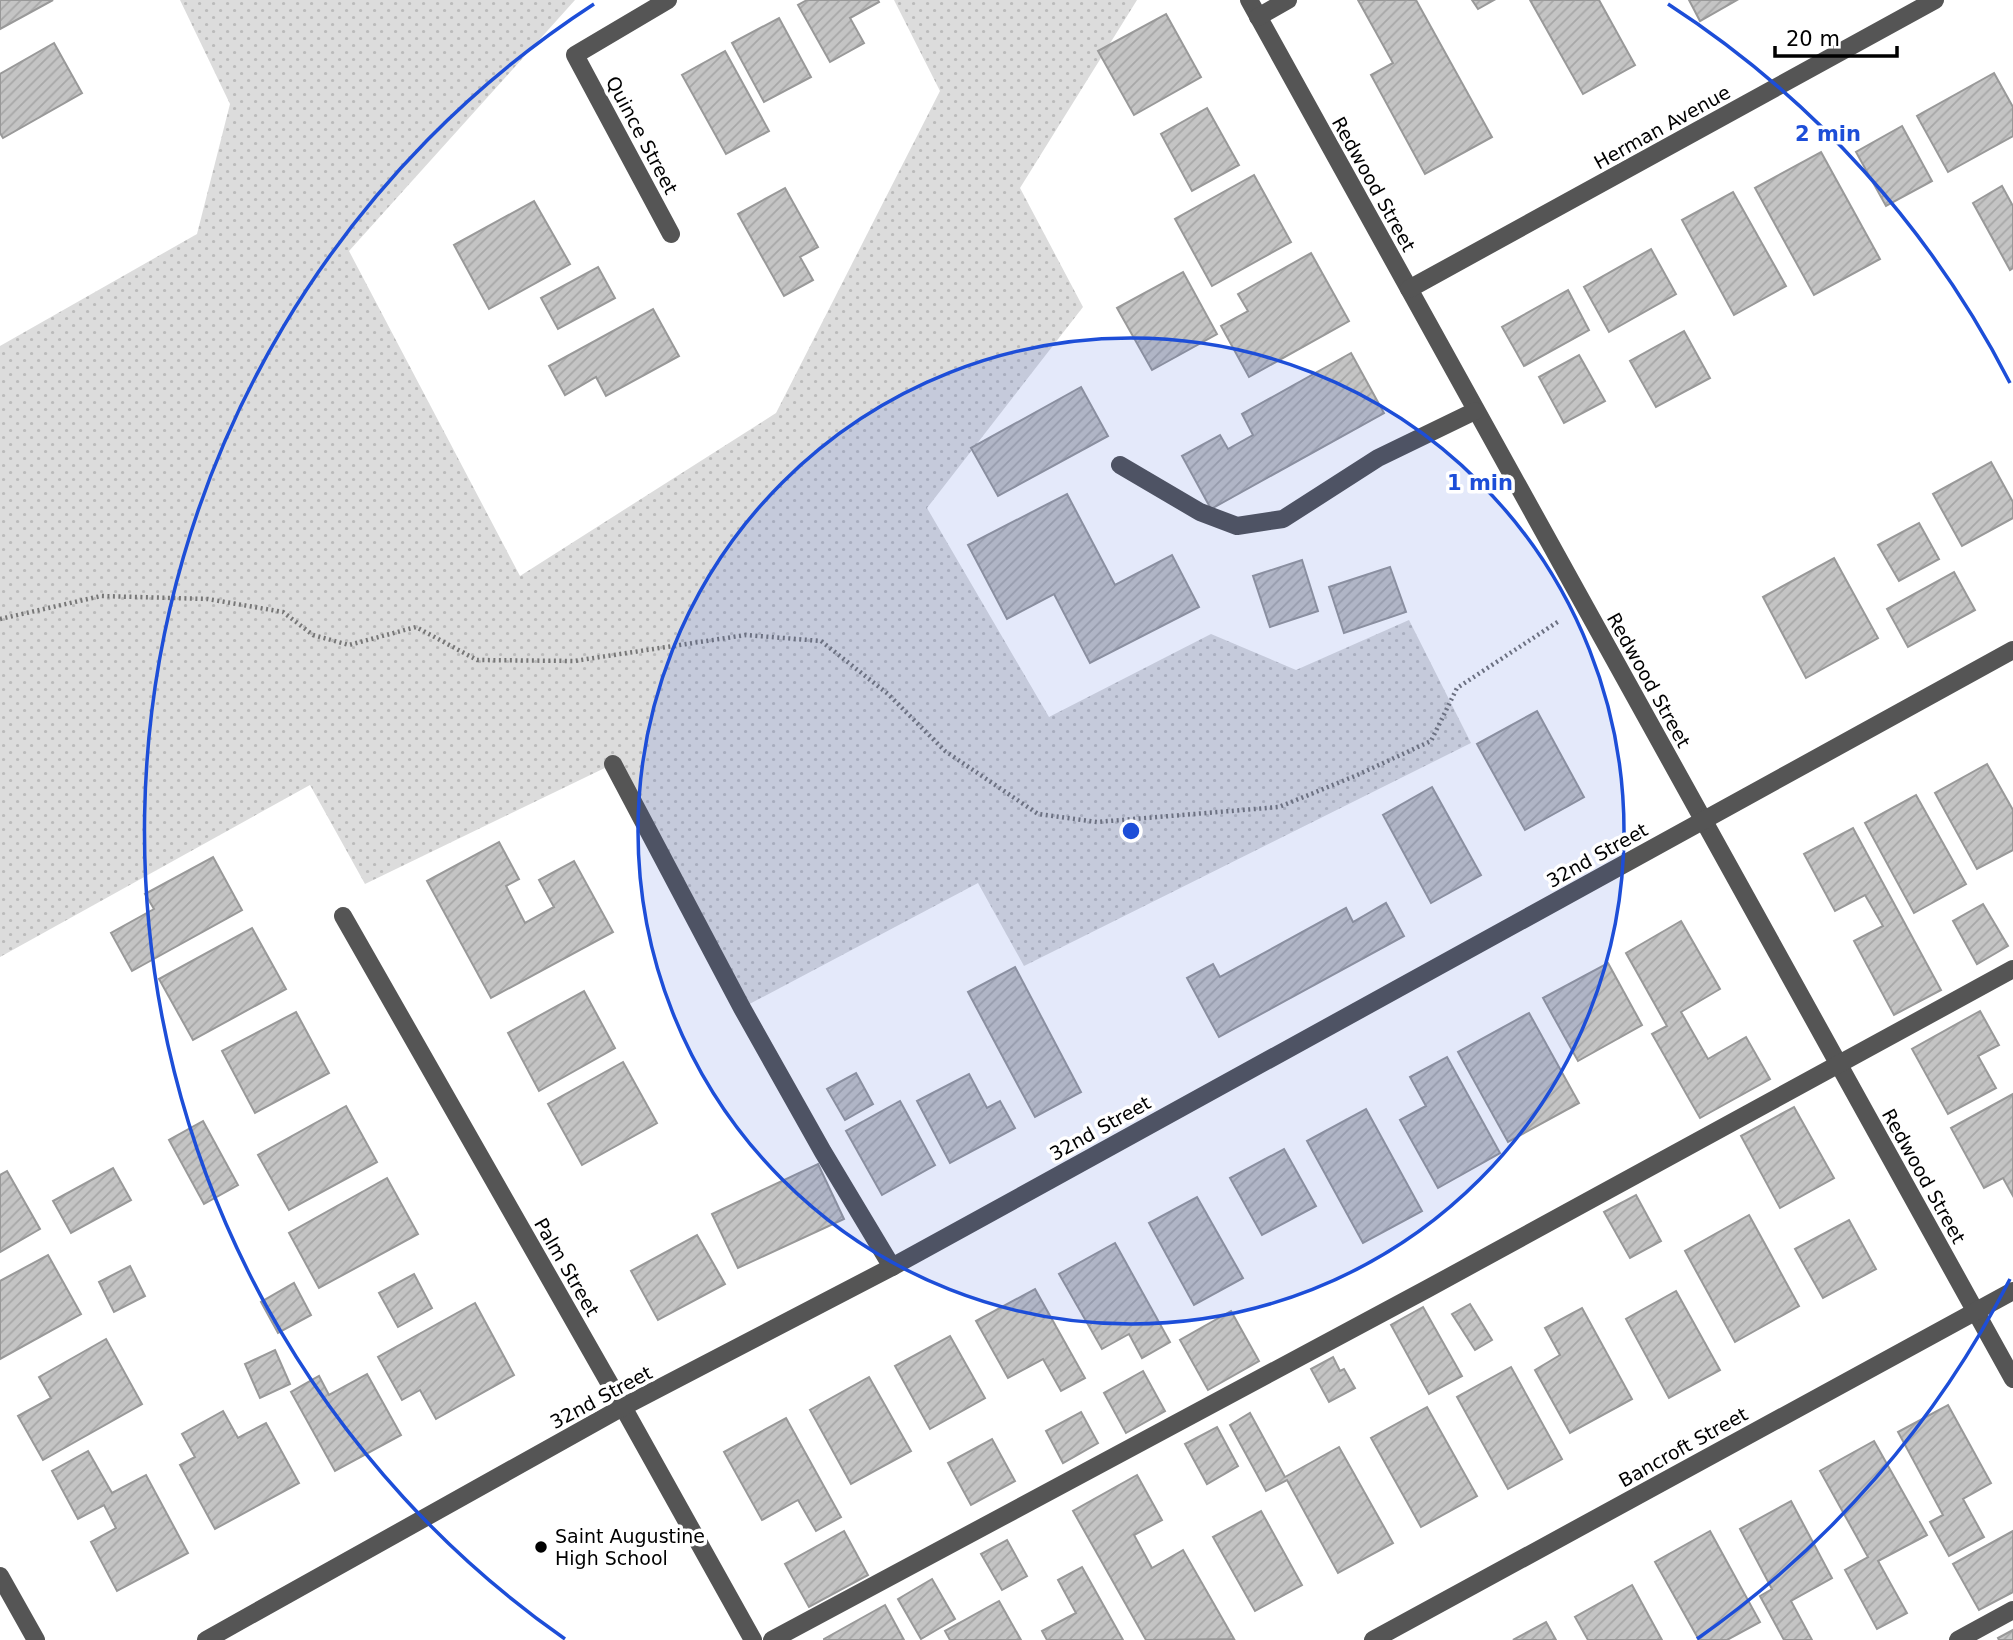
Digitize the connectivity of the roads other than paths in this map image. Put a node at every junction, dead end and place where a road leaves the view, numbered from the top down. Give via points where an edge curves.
1 (668, 0) edge
2 (1249, 0) edge
3 (1288, 0) edge
4 (1935, 0) edge
5 (1258, 17) junction
6 (671, 234) dead end
7 (1409, 289) junction
8 (1475, 411) junction
9 (1120, 465) dead end
10 (2013, 650) edge
11 (613, 764) dead end
12 (1703, 821) junction
13 (342, 916) dead end
14 (2013, 969) edge
15 (1839, 1066) junction
16 (892, 1267) junction
17 (2013, 1291) edge
18 (1976, 1312) junction
19 (2013, 1379) edge
20 (624, 1407) junction
21 (0, 1576) edge
22 (2013, 1609) edge
23 (36, 1640) edge
24 (206, 1640) edge
25 (753, 1640) edge
26 (772, 1640) edge
27 (1373, 1640) edge
28 (1958, 1640) edge

1 - 6 street, Quince Street via 575,55
2 - 5 street, Redwood Street
3 - 5 street
4 - 7 street, Herman Avenue
5 - 7 street, Redwood Street
7 - 8 street, Redwood Street
8 - 9 street via 1378,458 1283,519 1237,526 1200,512
8 - 12 street, Redwood Street
10 - 12 street, 32nd Street
11 - 16 street via 742,1008
12 - 15 street, Redwood Street
12 - 16 street, 32nd Street
13 - 20 street, Palm Street
14 - 15 street
15 - 18 street, Redwood Street
15 - 26 street
16 - 20 street, 32nd Street
17 - 18 street, Bancroft Street
18 - 19 street, Redwood Street
18 - 27 street, Bancroft Street
20 - 24 street, 32nd Street
20 - 25 street, Palm Street
21 - 23 street
22 - 28 street

